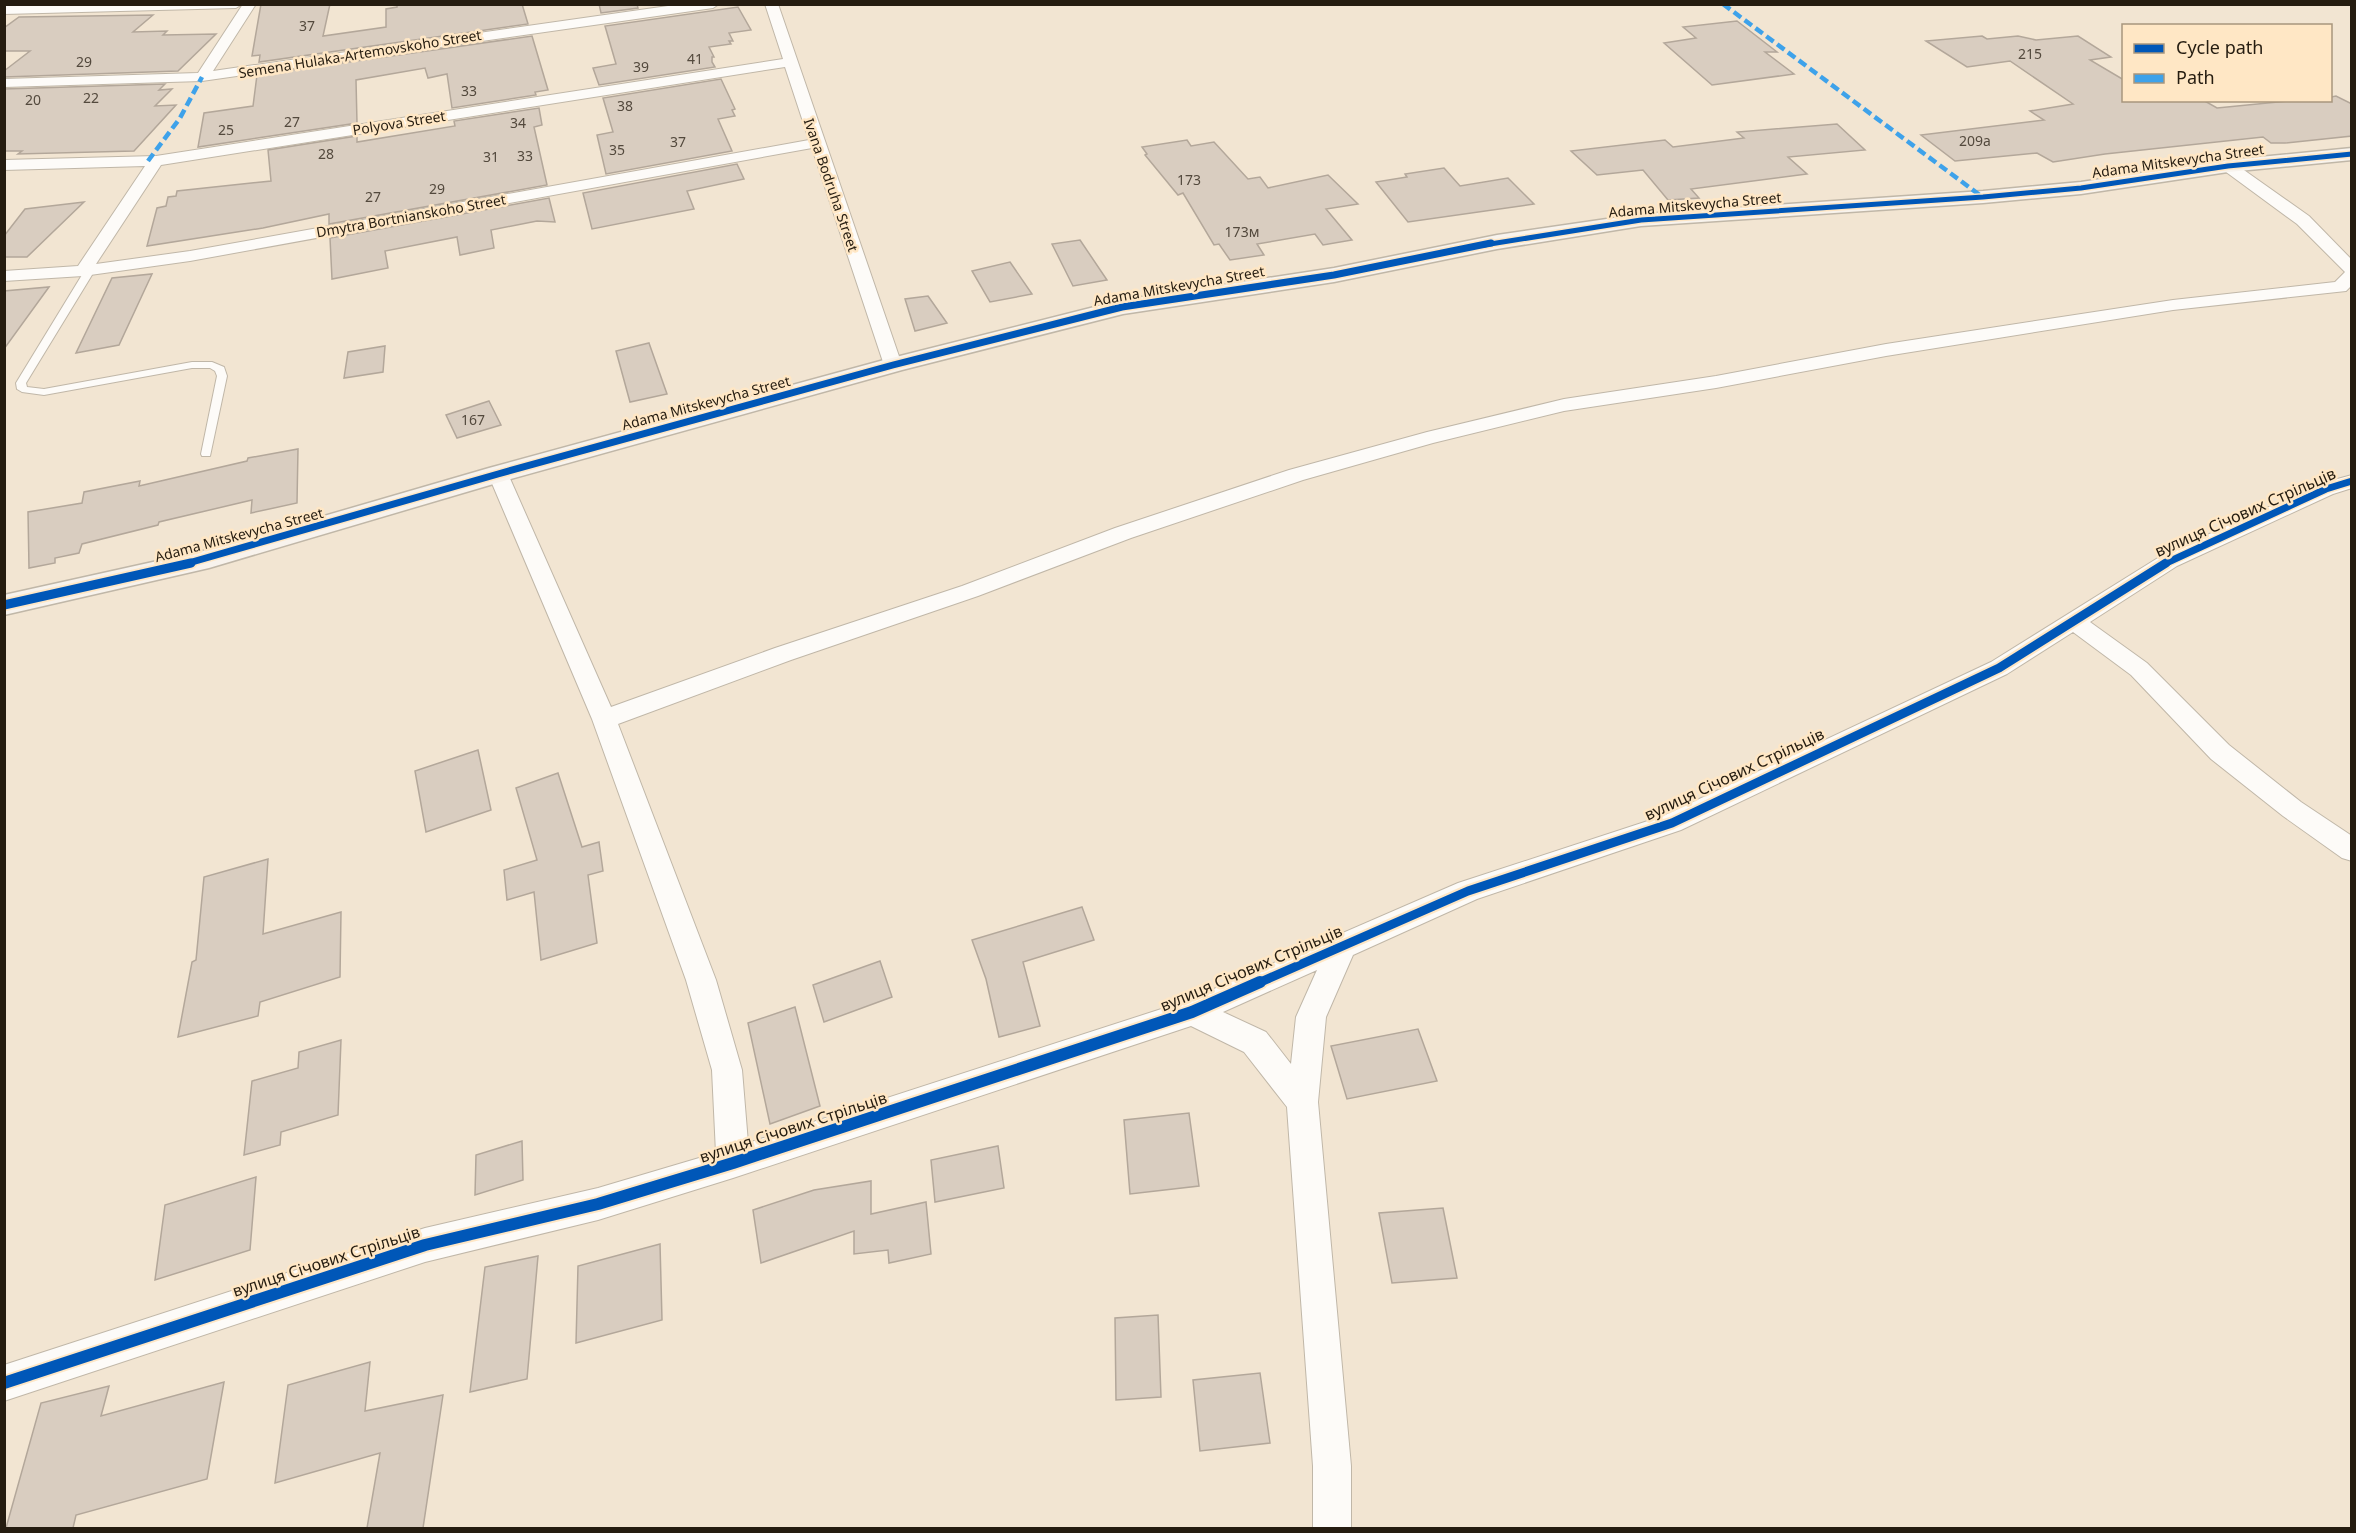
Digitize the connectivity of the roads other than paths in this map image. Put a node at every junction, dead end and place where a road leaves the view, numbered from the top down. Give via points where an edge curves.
1 (236, 4) edge
2 (250, 4) edge
3 (714, 4) edge
4 (771, 4) edge
5 (4, 10) edge
6 (791, 62) junction
7 (202, 78) junction
8 (4, 83) edge
9 (816, 142) junction
10 (2352, 154) edge
11 (156, 161) junction
12 (4, 165) edge
13 (2228, 166) junction
14 (86, 270) junction
15 (2352, 272) edge
16 (4, 276) edge
17 (893, 365) junction
18 (206, 454) dead end
19 (498, 474) junction
20 (2352, 481) edge
21 (4, 605) edge
22 (2073, 621) junction
23 (604, 719) junction
24 (2352, 850) edge
25 (1342, 946) junction
26 (1192, 1012) junction
27 (1302, 1102) junction
28 (733, 1162) junction
29 (4, 1383) edge
30 (1332, 1528) edge

1 - 5 street
2 - 7 street
3 - 7 street, Semena Hulaka-Artemovskoho Street
4 - 6 street, Ivana Bodruha Street
6 - 9 street, Ivana Bodruha Street
6 - 11 street, Polyova Street
7 - 8 street, Semena Hulaka-Artemovskoho Street
9 - 14 street, Dmytra Bortnianskoho Street via 190,256
9 - 17 street, Ivana Bodruha Street
10 - 13 street, Adama Mitskevycha Street
11 - 12 street, Polyova Street
11 - 14 street
13 - 15 street via 2303,220
13 - 17 street, Adama Mitskevycha Street via 2081,188 1641,220 1334,275 1135,304
14 - 16 street, Dmytra Bortnianskoho Street
14 - 18 lane via 21,383 22,389 44,392 192,365 212,365 220,369 222,376
15 - 23 street via 2340,287 2173,305 1886,350 1564,405 1427,438 1296,475 1134,529 970,591
17 - 19 street, Adama Mitskevycha Street
19 - 21 street, Adama Mitskevycha Street via 209,559
19 - 23 street
20 - 22 street, вулиця Січових Стрільців via 2326,489 2169,561
22 - 24 street via 2139,669 2220,752
22 - 25 street, вулиця Січових Стрільців via 1999,668 1672,823 1468,891
23 - 28 street via 701,980 727,1070
25 - 26 street, вулиця Січових Стрільців
25 - 27 street via 1311,1017
26 - 27 street via 1255,1042
26 - 28 street, вулиця Січових Стрільців
27 - 30 street via 1332,1466
28 - 29 street, вулиця Січових Стрільців via 598,1204 425,1245

